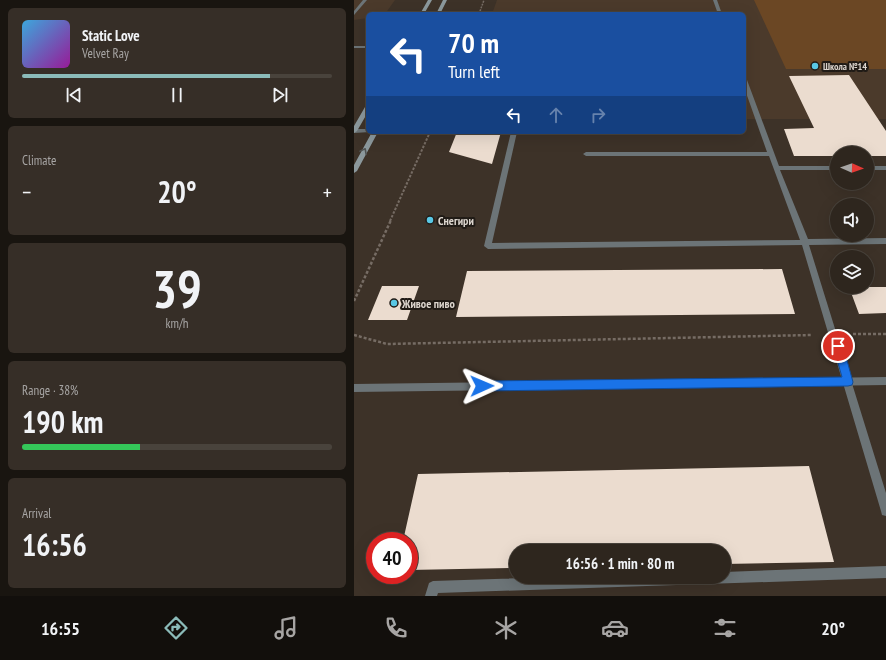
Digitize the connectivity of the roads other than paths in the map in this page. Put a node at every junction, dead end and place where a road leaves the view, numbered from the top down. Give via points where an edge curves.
1 (365, 0) edge
2 (430, 0) edge
3 (446, 0) edge
4 (715, 0) edge
5 (423, 12) edge
6 (439, 12) edge
7 (719, 12) edge
8 (354, 14) edge
9 (354, 47) edge
10 (366, 47) edge
11 (746, 86) edge
12 (366, 110) edge
13 (354, 131) edge
14 (366, 131) edge
15 (374, 134) edge
16 (514, 134) edge
17 (586, 154) dead end
18 (770, 154) junction
19 (776, 168) junction
20 (830, 168) edge
21 (874, 168) edge
22 (886, 168) edge
23 (354, 171) edge
24 (886, 241) edge
25 (805, 242) junction
26 (886, 381) edge
27 (848, 382) junction
28 (354, 388) edge
29 (886, 511) edge
30 (886, 572) edge
31 (431, 596) edge

1 - 8 street
2 - 5 main road
3 - 6 main road
4 - 7 street
9 - 10 street
11 - 18 street
12 - 13 main road
13 - 14 street
23 -> 15 main road
16 - 25 street via 488,246
17 - 18 street
18 - 19 street
19 - 20 street
19 - 25 street
21 - 22 street
24 - 25 street
25 - 27 street
26 - 27 street
27 - 28 street
27 - 29 street
30 - 31 street via 433,587

